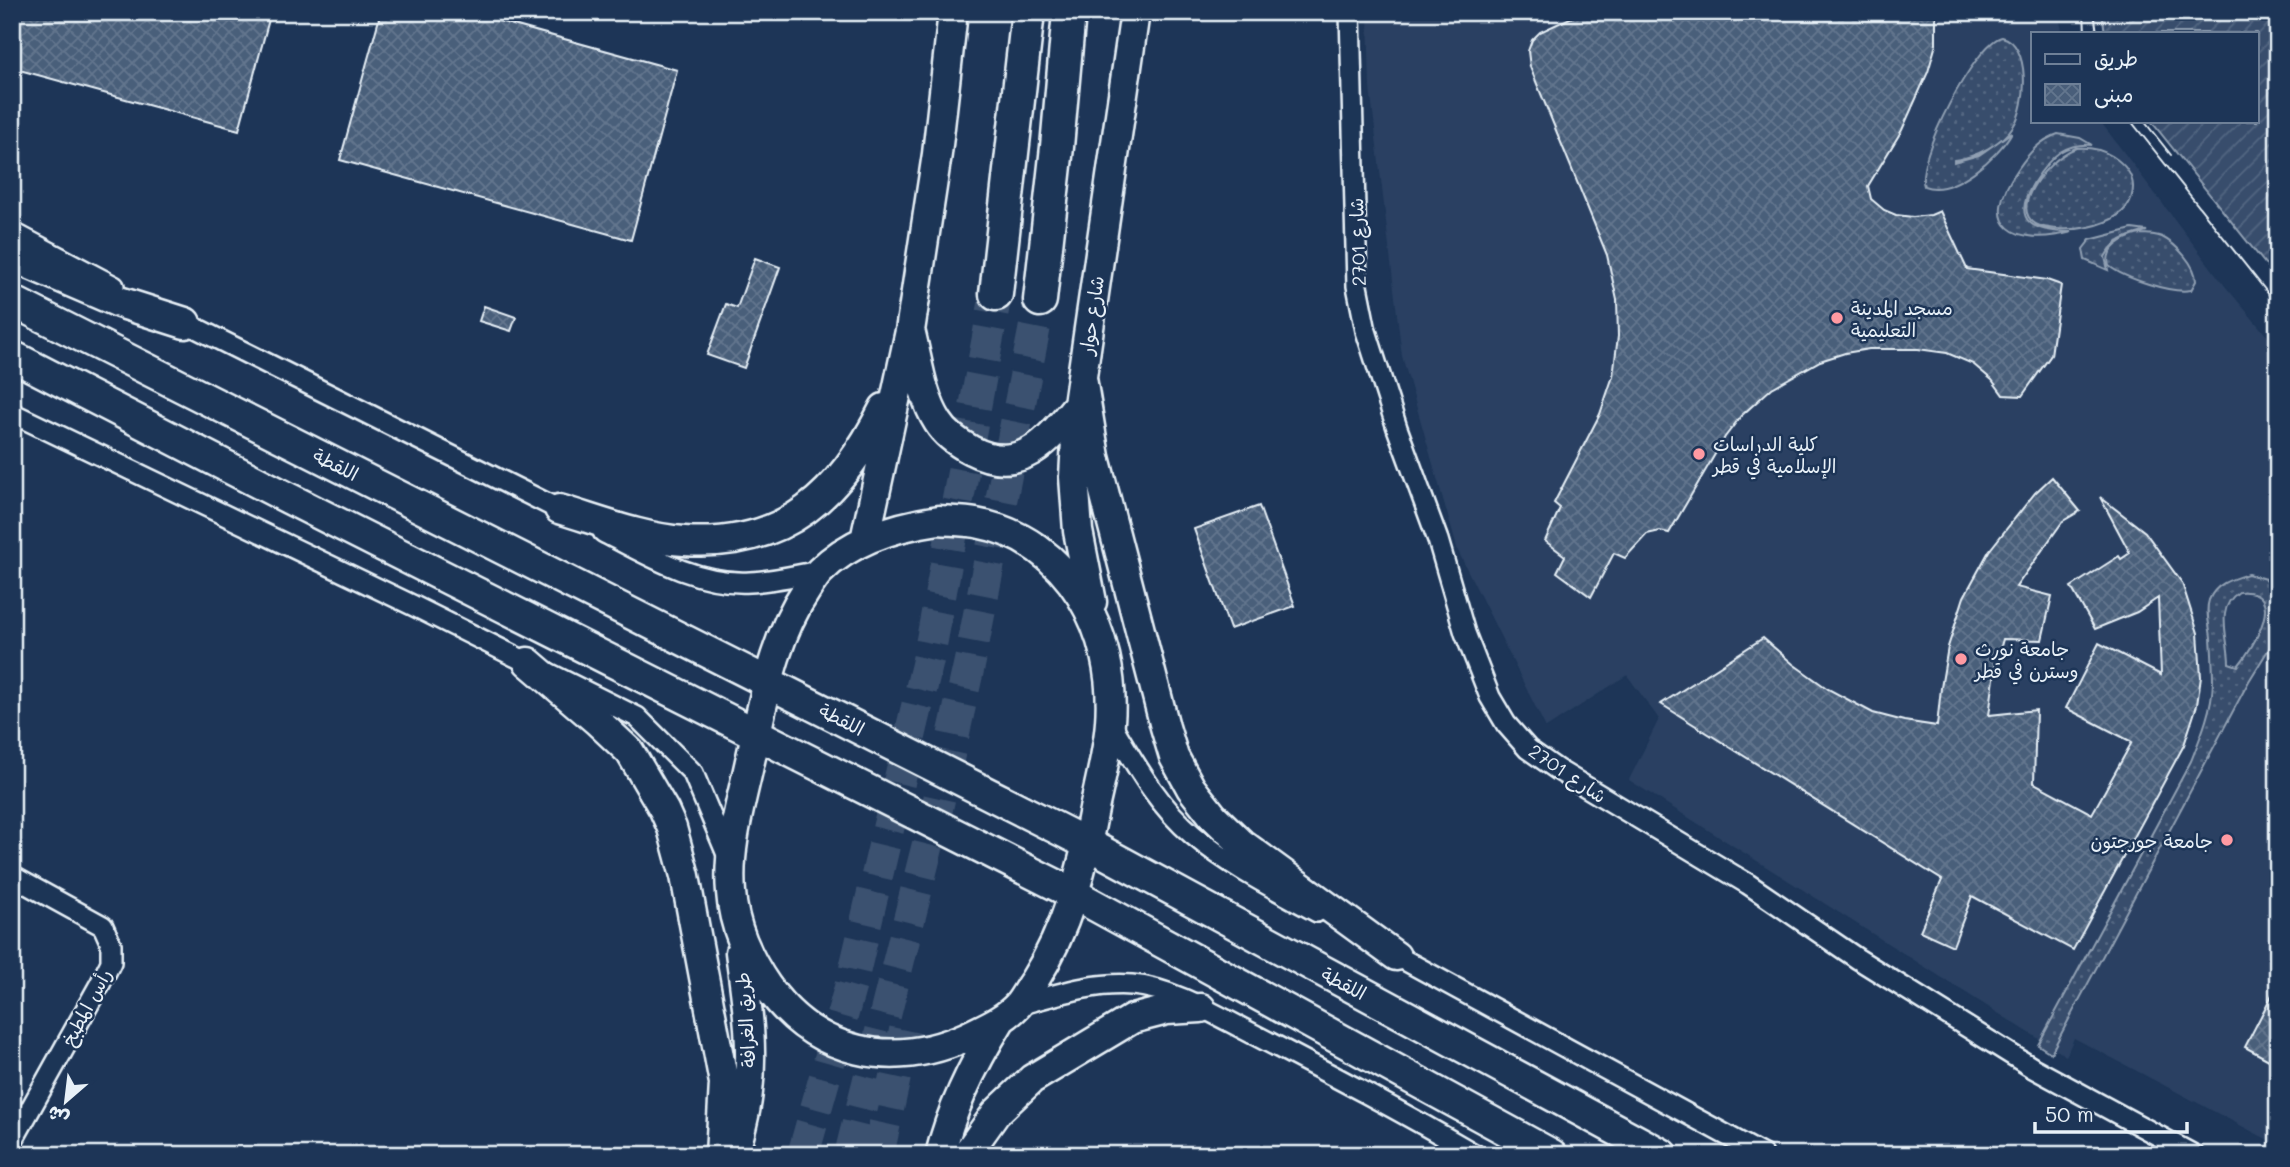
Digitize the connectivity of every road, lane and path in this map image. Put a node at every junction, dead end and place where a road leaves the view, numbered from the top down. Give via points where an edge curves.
1 (953, 12) edge
2 (1028, 12) edge
3 (1069, 12) edge
4 (1135, 12) edge
5 (1350, 12) edge
6 (12, 233) edge
7 (12, 256) edge
8 (996, 294) tunnel mouth
9 (1040, 300) tunnel mouth
10 (12, 301) edge
11 (185, 323) junction
12 (910, 331) junction
13 (12, 356) edge
14 (898, 381) junction
15 (1080, 391) junction
16 (12, 413) edge
17 (559, 509) junction
18 (865, 540) junction
19 (819, 571) junction
20 (1095, 618) junction
21 (528, 662) junction
22 (767, 681) junction
23 (1110, 722) junction
24 (757, 733) junction
25 (1088, 845) junction
26 (731, 863) junction
27 (12, 876) edge
28 (1074, 894) junction
29 (736, 925) junction
30 (1396, 956) junction
31 (1201, 1008) junction
32 (1009, 1013) junction
33 (12, 1142) edge
34 (720, 1155) edge
35 (734, 1155) edge
36 (940, 1155) edge
37 (966, 1155) edge
38 (1475, 1155) edge
39 (1552, 1155) edge
40 (1663, 1155) edge
41 (1763, 1155) edge
42 (2194, 1155) edge

1 - 12 main road
2 - 8 highway
3 - 9 highway
4 - 15 main road, شارع حوار
5 - 42 street, شارع 2701 via 1357,286 1366,331 1465,633 1506,724 1528,748 1559,770 1748,884 2032,1069
6 - 11 street
7 - 11 main road via 119,302
10 - 22 main road, اللقطة
11 - 17 street
12 - 14 main road
12 - 15 main road via 930,407 939,424 955,442 978,454 1002,459 1026,455 1046,442
13 - 24 main road
14 - 17 main road via 873,430 824,497 794,519 762,532 727,541 683,541
14 - 18 main road
15 - 20 main road, شارع حوار via 1074,477 1077,531
15 - 30 main road via 1174,757 1191,788 1241,843
16 - 21 street
17 - 19 street via 683,572 718,581 750,582
18 - 19 main road
18 - 20 main road via 901,526 939,520 978,523 1015,536 1048,557 1075,585
19 - 22 main road, طريق الغرافة via 796,605
20 - 23 main road via 1109,668
21 - 26 street via 637,717 669,748 693,773
21 - 34 main road via 630,752 672,828 724,1083
22 - 24 main road, طريق الغرافة
22 - 25 main road, اللقطة
23 - 25 main road
23 - 30 street via 1139,771 1192,834 1231,862
24 - 26 main road, طريق الغرافة
24 - 28 main road
25 - 28 main road
25 - 40 main road, اللقطة
26 - 29 main road, طريق الغرافة
27 - 33 street, رأس المطبخ via 103,926 111,944 111,962 100,985
28 - 32 main road via 1046,960
28 - 39 main road
29 - 32 main road via 761,978 780,1004 813,1032 849,1046 884,1055 917,1053 953,1043
29 - 35 main road, طريق الغرافة via 750,1068
30 - 41 street
31 - 32 street via 1159,990 1092,985
31 - 37 main road via 1132,1019 1032,1079 996,1112
31 - 38 street via 1391,1105
32 - 36 main road via 976,1059

